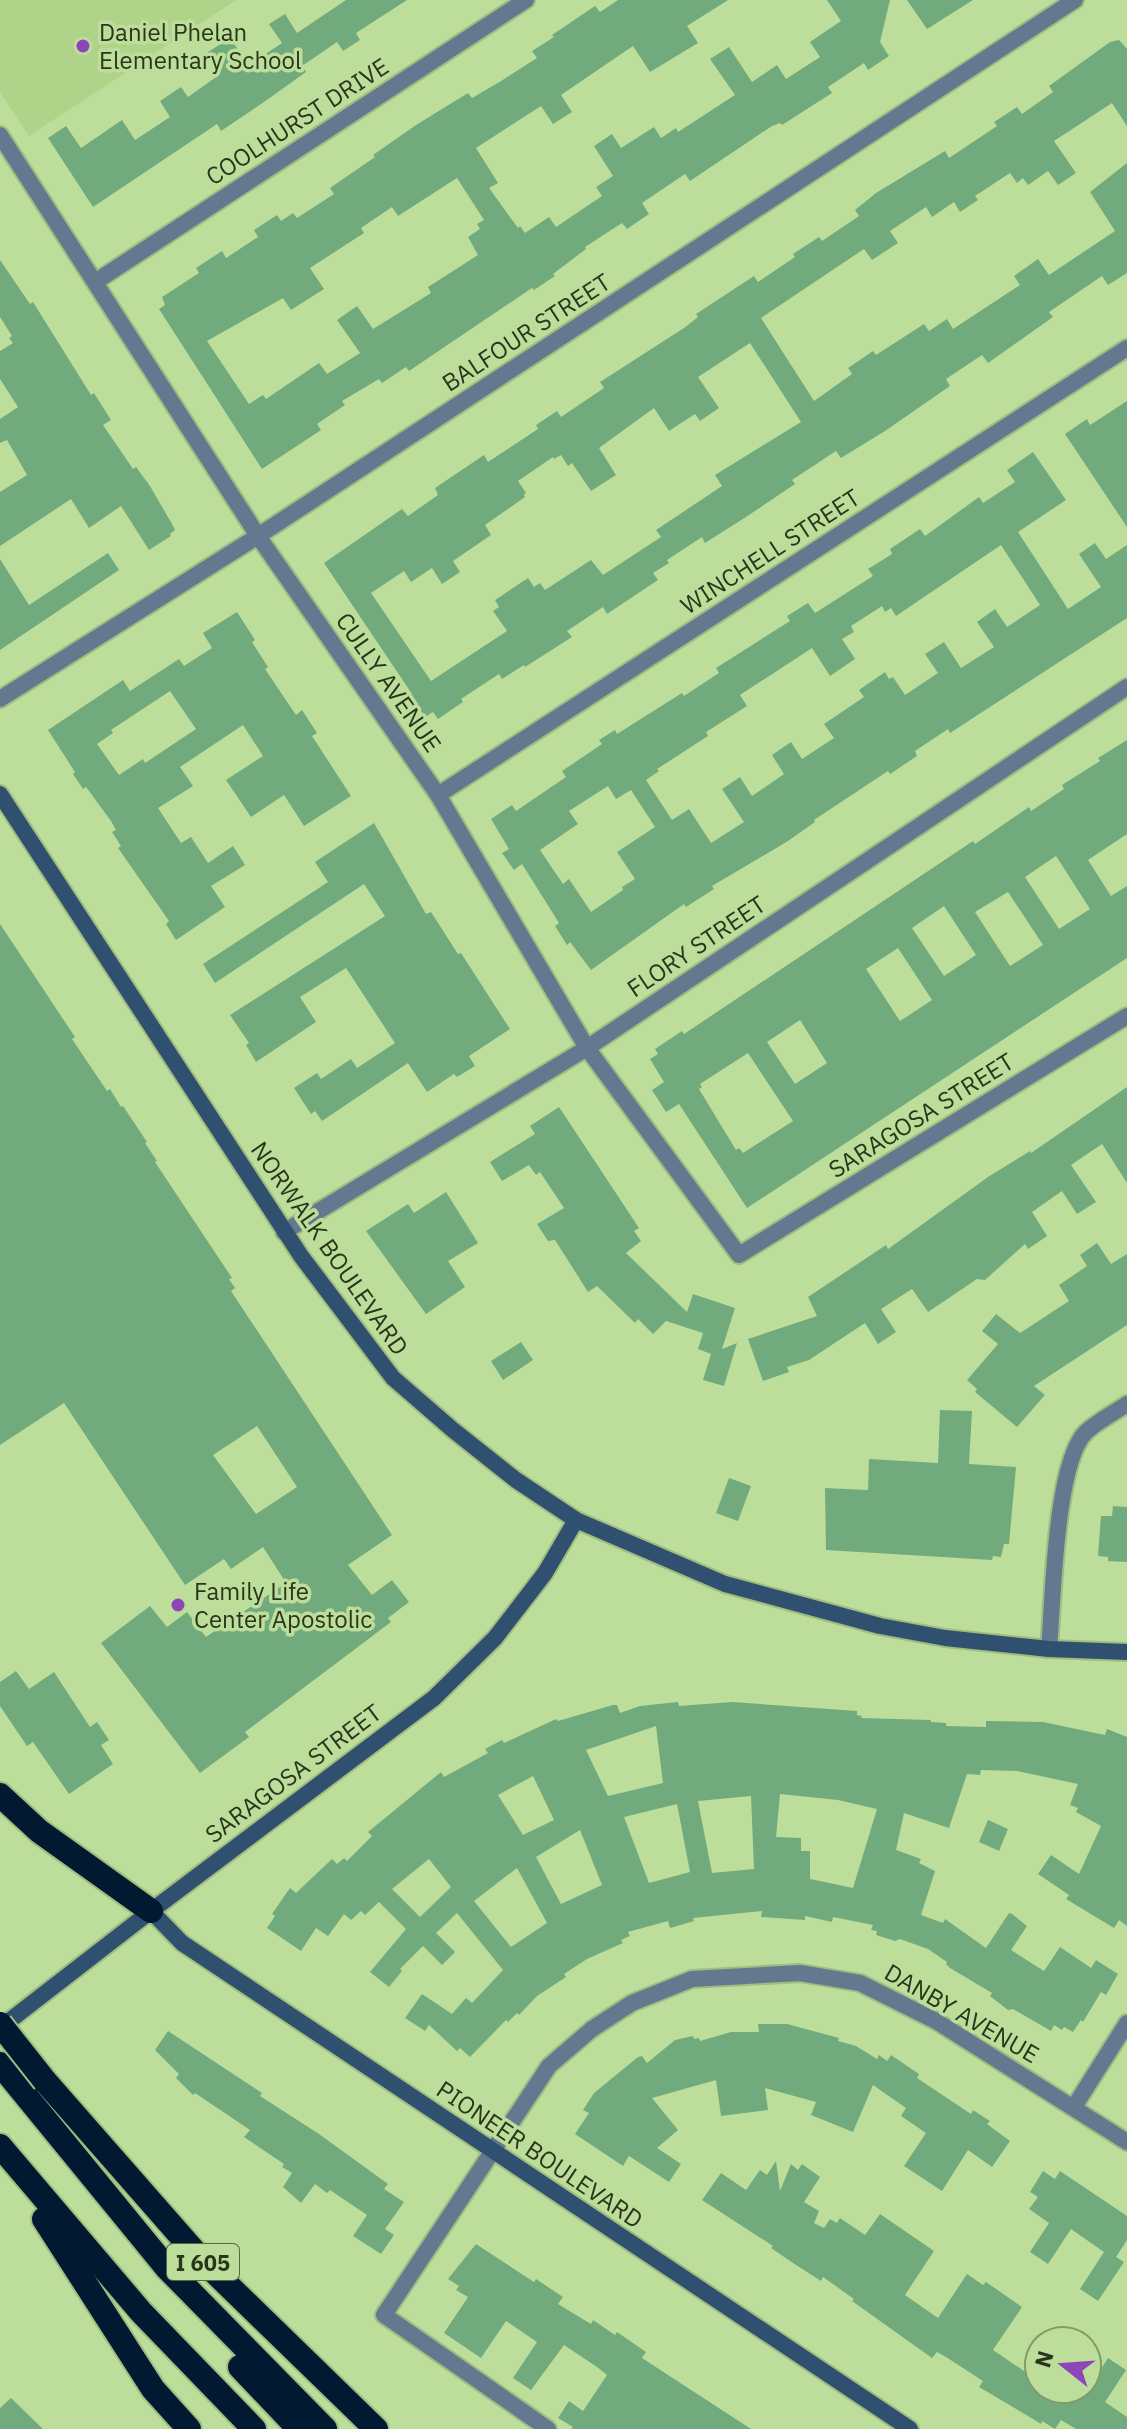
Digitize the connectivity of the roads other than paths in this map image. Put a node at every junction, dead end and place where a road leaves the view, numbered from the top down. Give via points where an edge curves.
1 (526, 0) edge
2 (1075, 0) edge
3 (0, 135) edge
4 (95, 282) junction
5 (1127, 348) edge
6 (258, 536) junction
7 (1127, 687) edge
8 (0, 699) edge
9 (0, 794) edge
10 (438, 795) junction
11 (1127, 1016) edge
12 (587, 1048) junction
13 (284, 1232) junction
14 (739, 1255) joint
15 (1127, 1404) edge
16 (576, 1520) junction
17 (1049, 1649) junction
18 (1127, 1652) edge
19 (0, 1795) edge
20 (151, 1911) junction
21 (1127, 2023) edge
22 (0, 2026) edge
23 (0, 2064) edge
24 (12, 2097) edge
25 (1074, 2107) junction
26 (1127, 2142) edge
27 (0, 2148) edge
28 (493, 2152) junction
29 (189, 2429) edge
30 (254, 2429) edge
31 (299, 2429) edge
32 (325, 2429) edge
33 (376, 2429) edge
34 (548, 2429) edge
35 (910, 2429) edge

1 - 4 street, COOLHURST DRIVE
2 - 6 street, BALFOUR STREET
3 - 4 street, CULLY AVENUE
4 - 6 street, CULLY AVENUE
5 - 10 street, WINCHELL STREET
6 - 8 street, BALFOUR STREET
6 - 10 street, CULLY AVENUE
7 - 12 street, FLORY STREET
9 - 13 main road, NORWALK BOULEVARD
10 - 12 street, CULLY AVENUE
11 - 14 street, SARAGOSA STREET
12 - 13 street, FLORY STREET
12 - 14 street, CULLY AVENUE
13 - 16 main road, NORWALK BOULEVARD via 393,1378 516,1480
15 - 17 street via 1084,1433 1068,1467
16 - 17 main road, NORWALK BOULEVARD via 725,1584 837,1615 945,1638
16 - 20 main road, SARAGOSA STREET via 545,1573 495,1638 434,1698
17 - 18 main road, NORWALK BOULEVARD
19 - 20 highway via 39,1831
20 - 22 main road, SARAGOSA STREET
20 - 28 main road, PIONEER BOULEVARD via 182,1943
21 - 25 street
22 - 33 highway, I 605, bridge via 201,2259
23 - 24 highway
24 - 31 highway via 129,2248
24 - 32 highway via 166,2267
25 - 26 street, DANBY AVENUE
25 - 28 street, DANBY AVENUE via 936,2021 860,1983 800,1973 750,1974 692,1979 605,2020 549,2066
27 - 29 highway via 153,2389
27 - 30 highway via 141,2312
28 - 34 street, DANBY AVENUE via 384,2315
28 - 35 main road, PIONEER BOULEVARD

